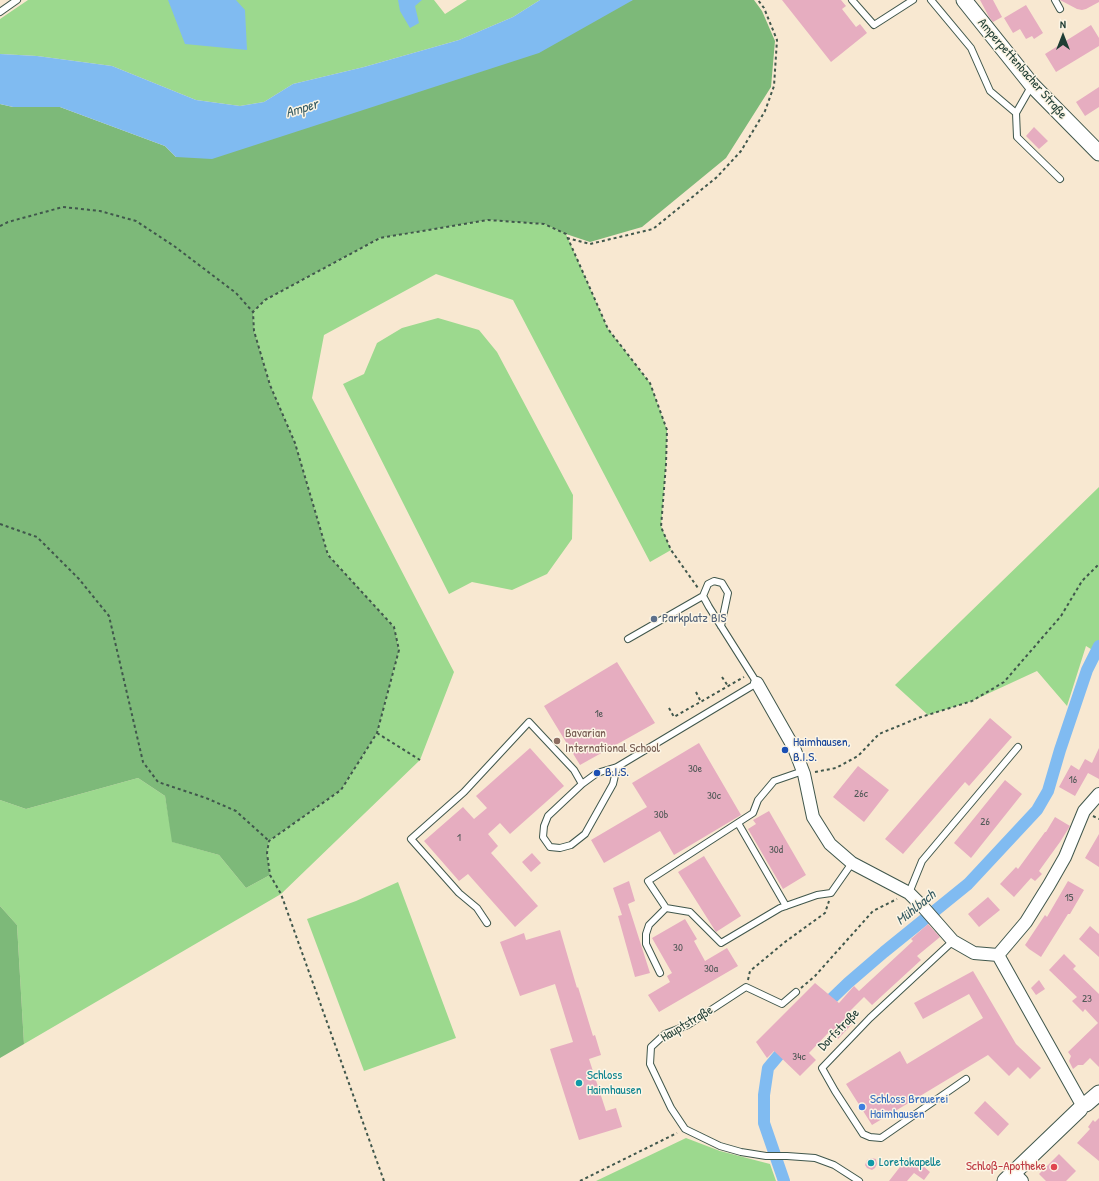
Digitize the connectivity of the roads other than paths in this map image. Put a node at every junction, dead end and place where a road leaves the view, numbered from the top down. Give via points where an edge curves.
1 (17, 0) edge
2 (852, 0) edge
3 (913, 0) edge
4 (931, 0) edge
5 (964, 0) edge
6 (1055, 0) edge
7 (1060, 8) dead end
8 (0, 12) edge
9 (1032, 85) junction
10 (1016, 113) junction
11 (1099, 153) edge
12 (1060, 179) dead end
13 (703, 596) junction
14 (721, 626) junction
15 (628, 639) dead end
16 (757, 683) junction
17 (1018, 747) dead end
18 (617, 767) junction
19 (803, 773) junction
20 (582, 784) junction
21 (1099, 794) edge
22 (738, 823) junction
23 (852, 863) junction
24 (909, 893) junction
25 (786, 906) junction
26 (666, 908) junction
27 (487, 923) dead end
28 (952, 941) junction
29 (998, 955) junction
30 (660, 973) dead end
31 (796, 992) road end
32 (966, 1079) dead end
33 (1099, 1093) edge
34 (1082, 1106) junction
35 (1014, 1178) edge
36 (859, 1181) edge

1 - 8 lane
2 - 3 lane via 874,25
4 - 10 lane via 971,48 990,90
5 - 9 street, Amperpettenbacher Straße
6 - 7 lane
9 - 10 lane
9 - 11 street, Amperpettenbacher Straße
10 - 12 lane via 1017,137
13 - 14 lane
13 - 14 lane via 708,584 714,581 722,583 728,593
13 - 15 lane
14 - 16 lane
16 - 18 lane
16 - 19 street via 794,748
17 - 24 lane via 922,861
18 - 20 lane via 597,773
18 - 20 lane via 613,784 585,834 572,845 560,848 550,846 543,837 548,816
19 - 22 lane via 774,781 758,800 753,813
19 - 23 street via 813,817 830,844
20 - 27 lane via 574,770 529,722 464,792 411,839 459,893 477,908
21 - 29 street via 1084,811 1065,857 1026,922
22 - 25 lane
22 - 26 lane via 648,881
23 - 24 street
23 - 25 lane via 831,893 816,895
24 - 28 street
25 - 26 lane via 721,943 690,912
26 - 30 lane via 649,925 646,934 646,944
28 - 29 street via 974,953
28 - 32 lane, Dorfstraße via 870,1018 822,1068 863,1134 881,1138
29 - 34 street
31 - 36 lane, Hauptstraße via 782,1004 746,987 688,1025 665,1034 651,1047 650,1064 671,1108 685,1130 720,1146 741,1152 815,1158 834,1165
33 - 34 street
34 - 35 street

